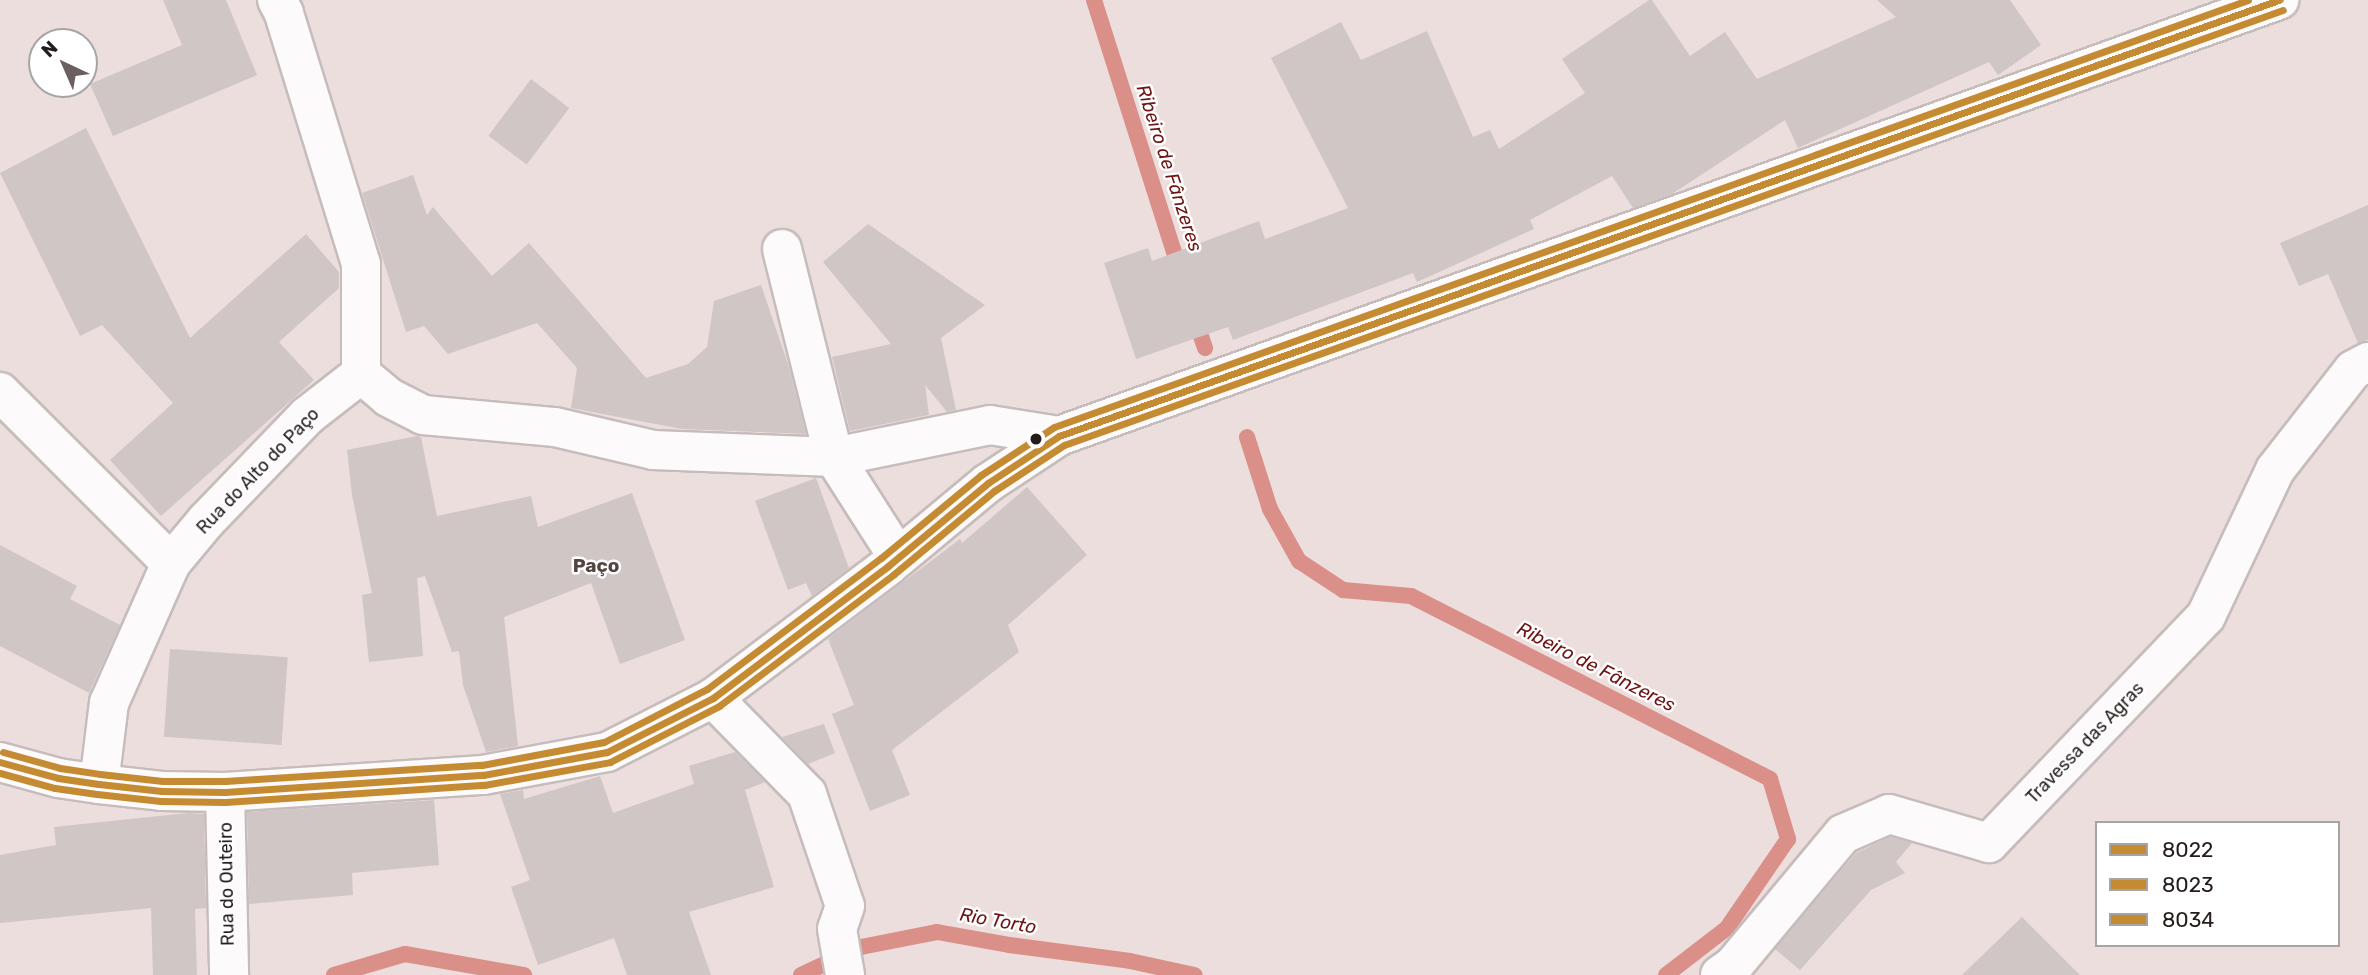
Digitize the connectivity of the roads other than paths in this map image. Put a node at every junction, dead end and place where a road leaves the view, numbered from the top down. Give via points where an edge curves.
1 (276, 0) edge
2 (2279, 0) edge
3 (782, 248) dead end
4 (2368, 362) edge
5 (361, 374) junction
6 (0, 392) edge
7 (1059, 436) junction
8 (834, 457) junction
9 (898, 557) junction
10 (171, 564) junction
11 (713, 698) junction
12 (0, 762) edge
13 (99, 784) junction
14 (225, 792) junction
15 (842, 944) edge
16 (229, 975) edge
17 (1720, 975) edge

1 - 5 street via 284,13 361,264
2 - 7 street
3 - 8 street
4 - 17 street, Travessa das Agras via 2353,370 2275,470 2206,615 1989,843 1889,814 1843,834 1733,966
5 - 8 street via 388,397 423,415 555,427 653,450
5 - 10 street, Rua do Alto do Paço via 307,416
6 - 10 street
7 - 8 street via 990,425
7 - 9 street via 988,483
8 - 9 street
9 - 11 street
10 - 13 street, Rua do Alto do Paço via 109,702
11 - 14 street via 593,755 483,775
11 - 15 street via 807,794
12 - 13 street
13 - 14 street
14 - 16 street, Rua do Outeiro

